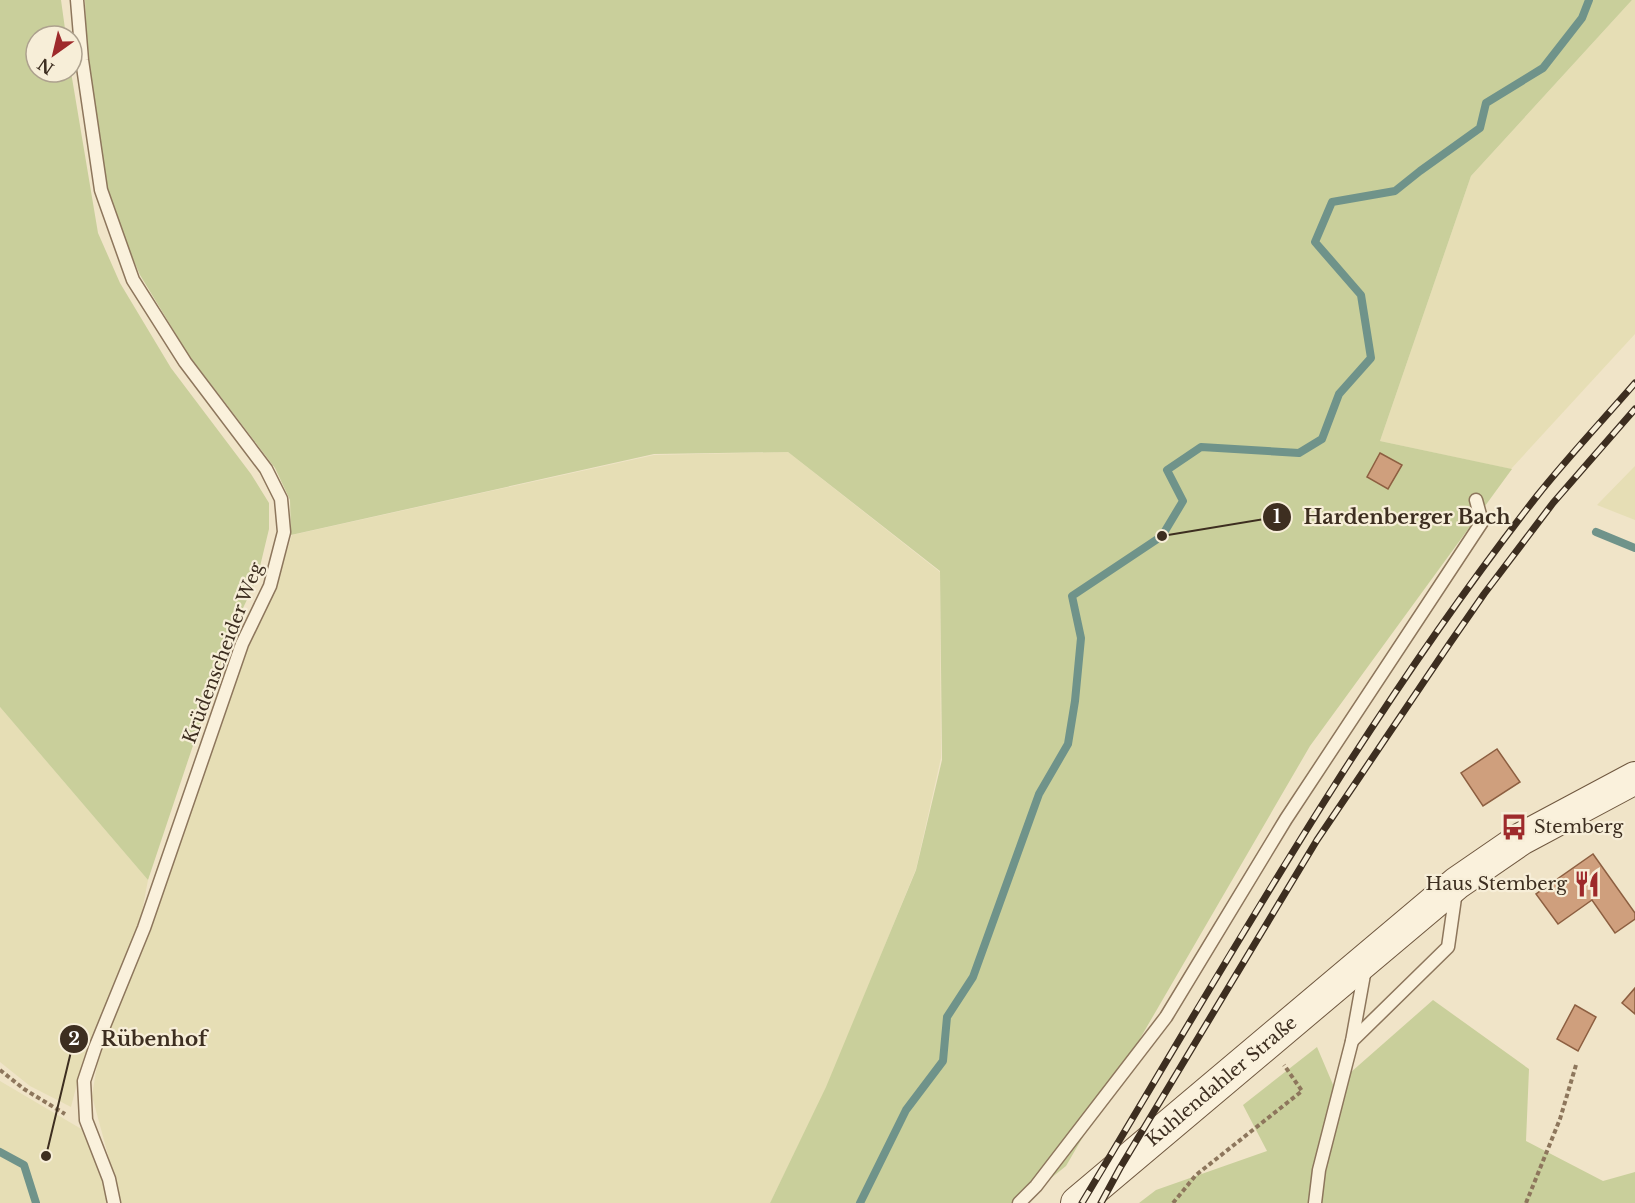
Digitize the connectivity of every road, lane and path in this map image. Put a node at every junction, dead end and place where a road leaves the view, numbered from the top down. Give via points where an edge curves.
1 (77, 0) edge
2 (1476, 500) dead end
3 (1635, 778) edge
4 (1457, 884) junction
5 (1367, 959) junction
6 (1352, 1041) junction
7 (1269, 1042) junction
8 (1576, 1065) dead end
9 (0, 1070) edge
10 (86, 1120) junction
11 (114, 1203) edge
12 (1019, 1203) edge
13 (1077, 1203) edge
14 (1173, 1203) edge
15 (1315, 1203) edge
16 (1526, 1203) edge

1 - 10 lane, Krüdenscheider Weg via 101,190 133,280 185,362 266,470 281,499 284,532 270,586 242,644 144,928 84,1081
2 - 12 lane via 1482,522 1286,819 1166,1017
3 - 4 main road, Kuhlendahler Straße via 1521,840
4 - 5 main road, Kuhlendahler Straße
4 - 6 lane via 1448,947
5 - 6 lane
5 - 7 main road, Kuhlendahler Straße
6 - 15 lane via 1319,1170
7 - 13 main road, Kuhlendahler Straße
7 - 14 path via 1302,1091 1196,1175
8 - 16 path via 1560,1119
9 - 10 path via 68,1116
10 - 11 lane, Krüdenscheider Weg

